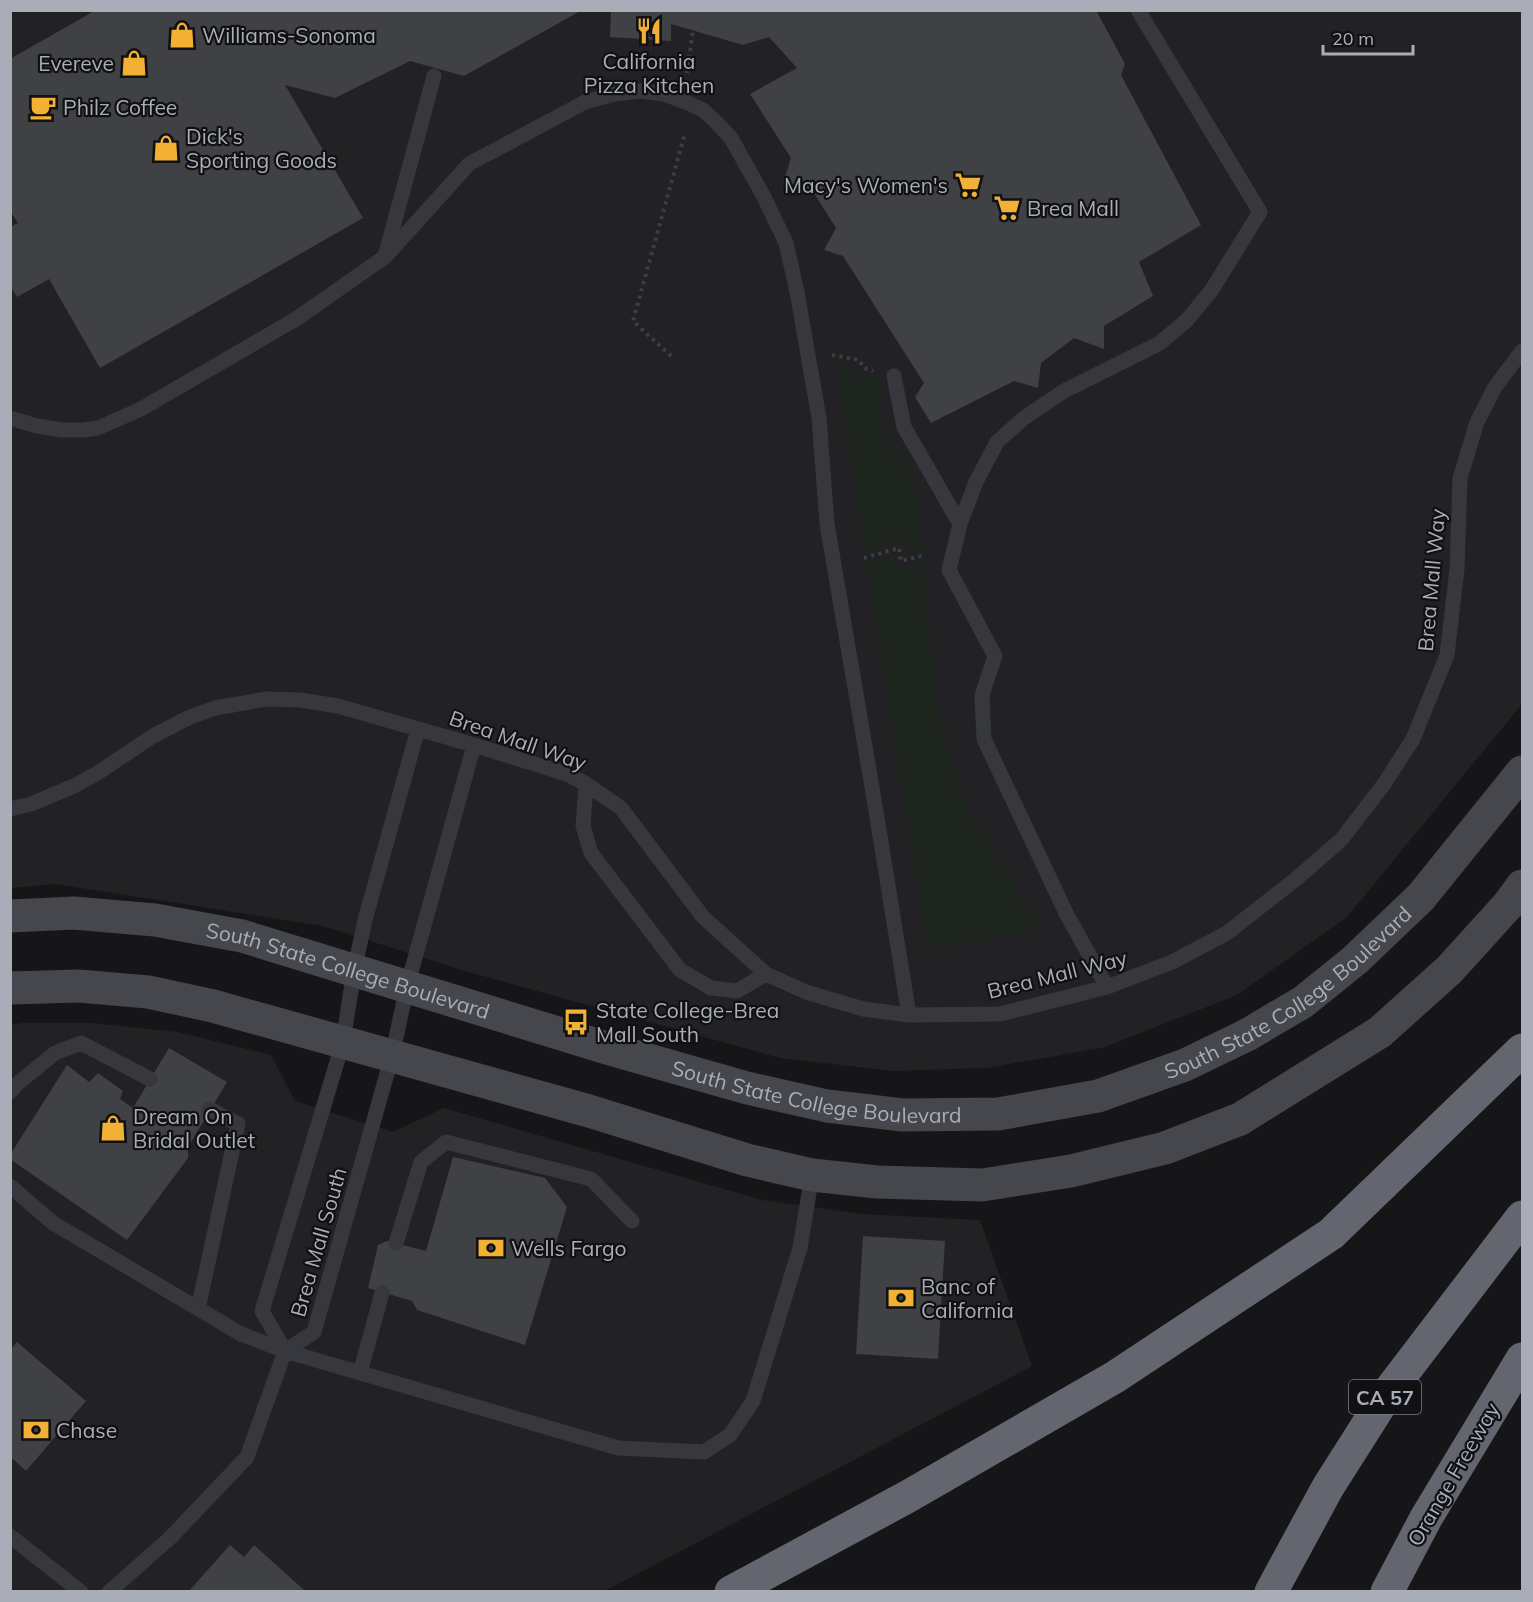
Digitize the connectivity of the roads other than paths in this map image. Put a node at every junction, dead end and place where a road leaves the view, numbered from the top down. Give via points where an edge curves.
1 (1138, 10) edge
2 (434, 76) dead end
3 (386, 256) junction
4 (1522, 351) edge
5 (894, 376) road end
6 (10, 418) edge
7 (960, 524) junction
8 (418, 729) junction
9 (474, 745) junction
10 (1522, 772) edge
11 (586, 784) junction
12 (10, 809) edge
13 (1522, 886) edge
14 (10, 916) edge
15 (354, 971) junction
16 (766, 974) junction
17 (407, 987) junction
18 (1107, 987) junction
19 (10, 988) edge
20 (909, 1015) junction
21 (342, 1042) junction
22 (1522, 1050) edge
23 (392, 1056) junction
24 (150, 1079) dead end
25 (10, 1092) edge
26 (209, 1109) dead end
27 (812, 1175) junction
28 (10, 1186) edge
29 (1522, 1217) edge
30 (632, 1221) dead end
31 (396, 1243) dead end
32 (382, 1293) dead end
33 (198, 1309) junction
34 (285, 1351) junction
35 (1522, 1359) edge
36 (360, 1373) junction
37 (10, 1536) edge
38 (81, 1592) edge
39 (109, 1592) edge
40 (730, 1592) edge
41 (1271, 1592) edge
42 (1387, 1592) edge

1 - 7 lane via 1260,212 1211,291 1188,320 1160,343 1064,391 1024,418 998,442 976,482
2 - 3 lane
3 - 6 lane via 296,319 141,409 98,428 62,430
3 - 20 lane via 469,164 585,102 640,91 664,94 703,111 731,138 786,243 797,292 819,418 827,524
4 - 18 lane, Brea Mall Way via 1495,387 1477,422 1460,478 1457,569 1447,655 1413,739 1384,784 1341,840 1227,933 1172,962
5 - 7 lane via 904,427
7 - 18 lane via 949,570 995,656 982,695 984,738 1066,913
8 - 9 lane, Brea Mall Way
8 - 12 lane, Brea Mall Way via 338,706 300,700 266,699 215,708 153,736 74,786
8 - 15 lane, Brea Mall South
9 - 11 lane, Brea Mall Way via 558,771
9 - 17 lane, Brea Mall South
10 - 17 main road, South State College Boulevard via 1421,897 1355,960 1303,1002 1185,1065 1098,1096 998,1114 903,1115 827,1106 747,1088
11 - 16 lane, Brea Mall Way via 621,808 703,917
11 - 16 lane via 583,826 591,853 680,970 711,988 737,991
13 - 27 main road via 1449,970 1380,1032 1240,1119 1165,1148 1071,1171 982,1185 877,1182
14 - 15 main road, South State College Boulevard via 74,913 155,920 242,936
15 - 17 main road, South State College Boulevard
15 - 21 lane, Brea Mall South
16 - 20 lane, Brea Mall Way via 806,992 863,1009
17 - 23 lane, Brea Mall South
18 - 20 lane, Brea Mall Way via 1000,1014
19 - 21 main road via 79,986 148,992 213,1005
21 - 23 main road
21 - 34 lane, Brea Mall South via 262,1311
22 - 40 highway via 1331,1234 1114,1377 907,1497
23 - 27 main road via 747,1160
23 - 34 lane, Brea Mall South via 314,1332
24 - 25 lane via 81,1043 55,1053
26 - 33 lane via 238,1124
27 - 36 lane via 800,1248 753,1401 730,1435 704,1452 618,1448
28 - 33 lane via 53,1223
29 - 41 highway, CA 57 via 1387,1394 1328,1487
30 - 31 lane via 591,1179 446,1142 421,1162
32 - 36 lane
33 - 34 lane via 241,1334
34 - 36 lane
34 - 39 lane via 247,1456 171,1537
35 - 42 highway, Orange Freeway via 1426,1518
37 - 38 lane

